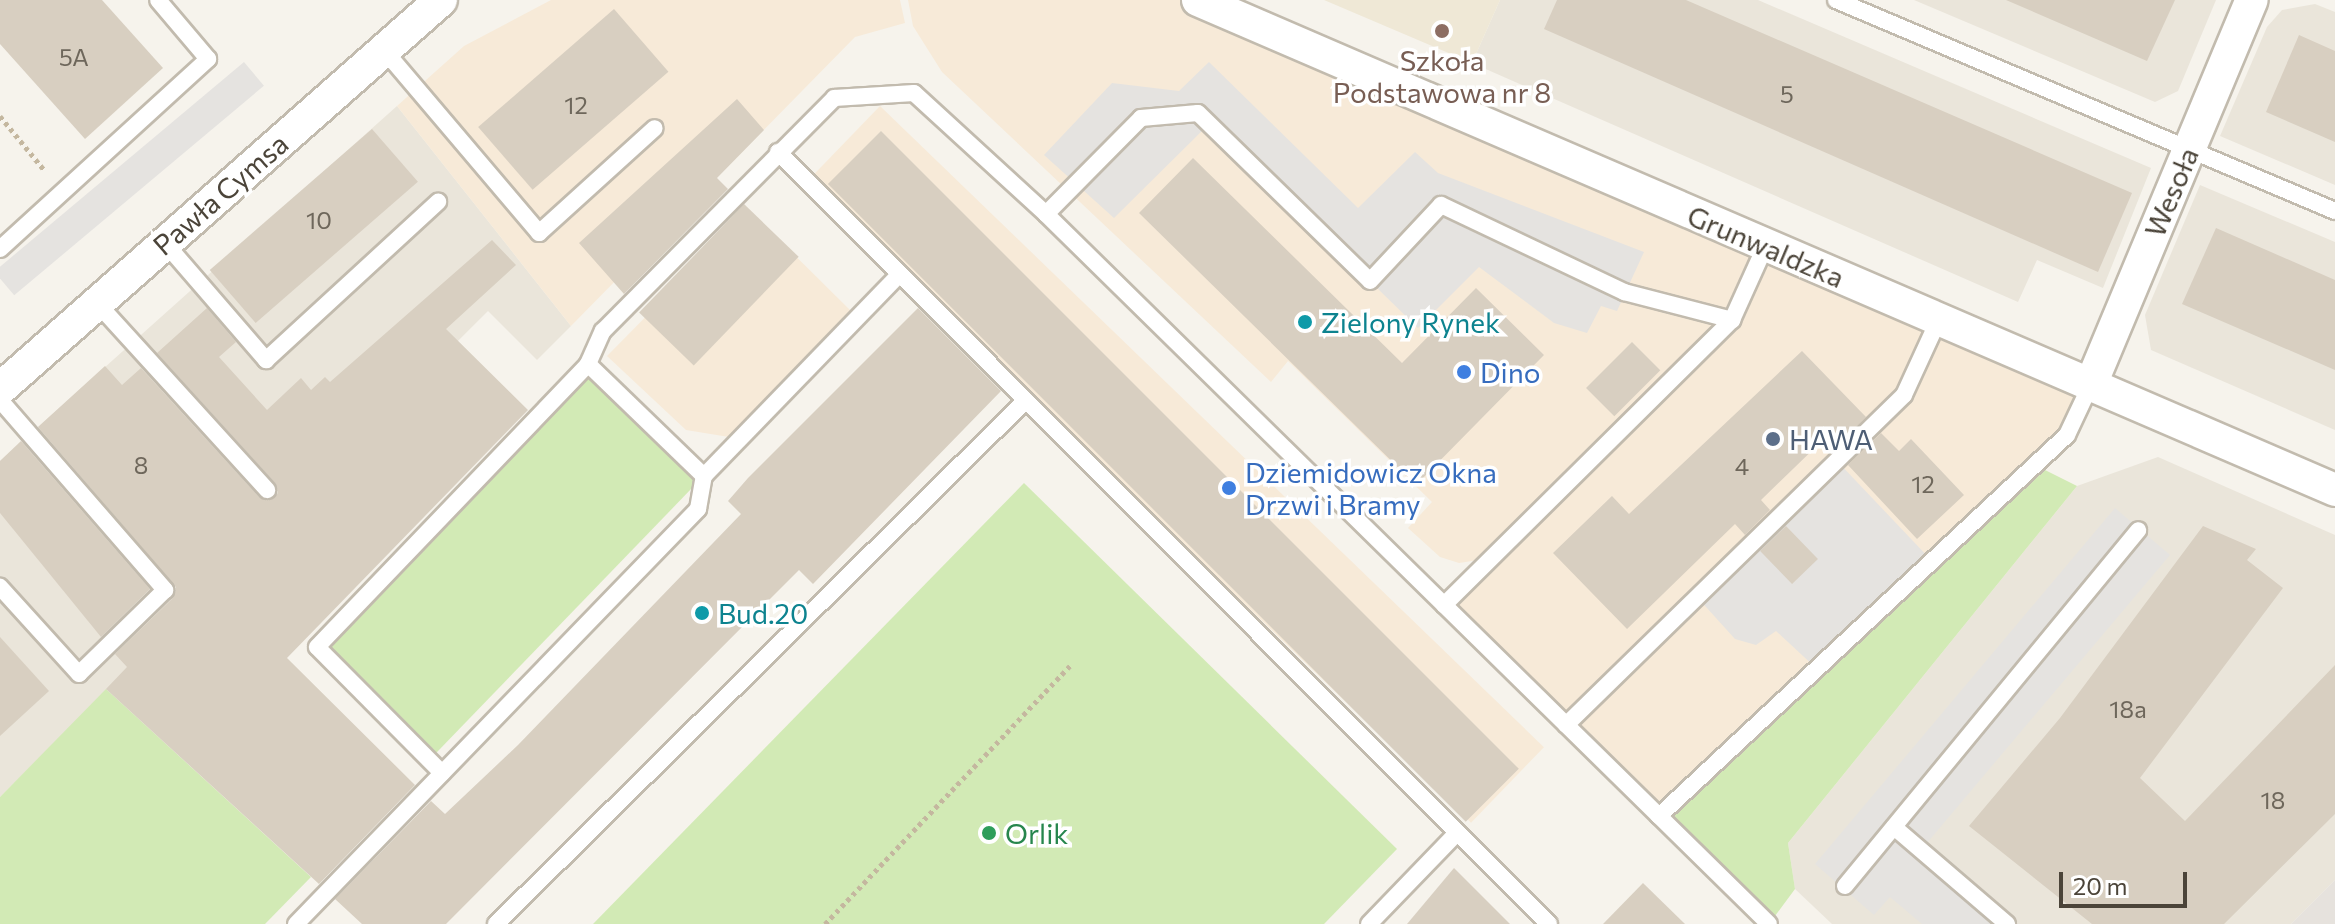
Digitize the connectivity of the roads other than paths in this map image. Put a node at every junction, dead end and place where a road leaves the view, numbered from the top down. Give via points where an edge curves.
1 (158, 0) edge
2 (441, 0) edge
3 (1198, 0) edge
4 (1836, 0) edge
5 (2252, 0) edge
6 (384, 50) junction
7 (655, 128) dead end
8 (2189, 148) junction
9 (778, 152) junction
10 (438, 202) dead end
11 (2335, 211) edge
12 (1046, 214) junction
13 (165, 243) junction
14 (1765, 247) junction
15 (0, 249) edge
16 (900, 274) junction
17 (97, 303) junction
18 (1732, 320) junction
19 (1938, 321) junction
20 (588, 364) junction
21 (2091, 384) junction
22 (0, 389) edge
23 (0, 400) edge
24 (1026, 400) junction
25 (704, 476) junction
26 (267, 490) dead end
27 (2335, 490) edge
28 (2138, 530) dead end
29 (0, 587) edge
30 (1444, 605) junction
31 (1566, 725) junction
32 (442, 773) junction
33 (1659, 816) junction
34 (1894, 827) junction
35 (1457, 833) junction
36 (1845, 886) dead end
37 (296, 924) edge
38 (496, 924) edge
39 (1369, 924) edge
40 (1549, 924) edge
41 (1769, 924) edge
42 (2007, 924) edge

1 - 15 lane via 208,59
2 - 6 street, Pawła Cymsa
3 - 14 street, Grunwaldzka
4 - 8 lane
5 - 8 street, Wesoła
6 - 7 lane via 539,233
6 - 13 street, Pawła Cymsa
8 - 11 lane
8 - 21 street, Wesoła
9 - 12 lane via 834,98 914,93
9 - 16 lane
9 - 20 lane via 603,331
10 - 13 lane via 266,360
12 - 18 lane via 1141,118 1198,113 1370,281 1441,205 1624,292
12 - 30 lane
13 - 17 street, Pawła Cymsa
14 - 18 lane
14 - 19 street, Grunwaldzka
16 - 24 lane
16 - 25 lane
17 - 22 street, Pawła Cymsa
17 - 26 lane
18 - 30 lane
19 - 21 street, Grunwaldzka
19 - 31 lane via 1904,395
20 - 25 lane
20 - 32 lane via 317,647
21 - 27 street, Grunwaldzka
21 - 33 lane via 2067,435
23 - 29 lane via 165,590 79,674
24 - 35 lane
24 - 38 lane
25 - 32 lane via 698,509
28 - 34 lane
30 - 31 lane
31 - 33 lane
32 - 37 lane
33 - 41 lane
34 - 36 lane
34 - 42 lane
35 - 39 lane
35 - 40 lane

